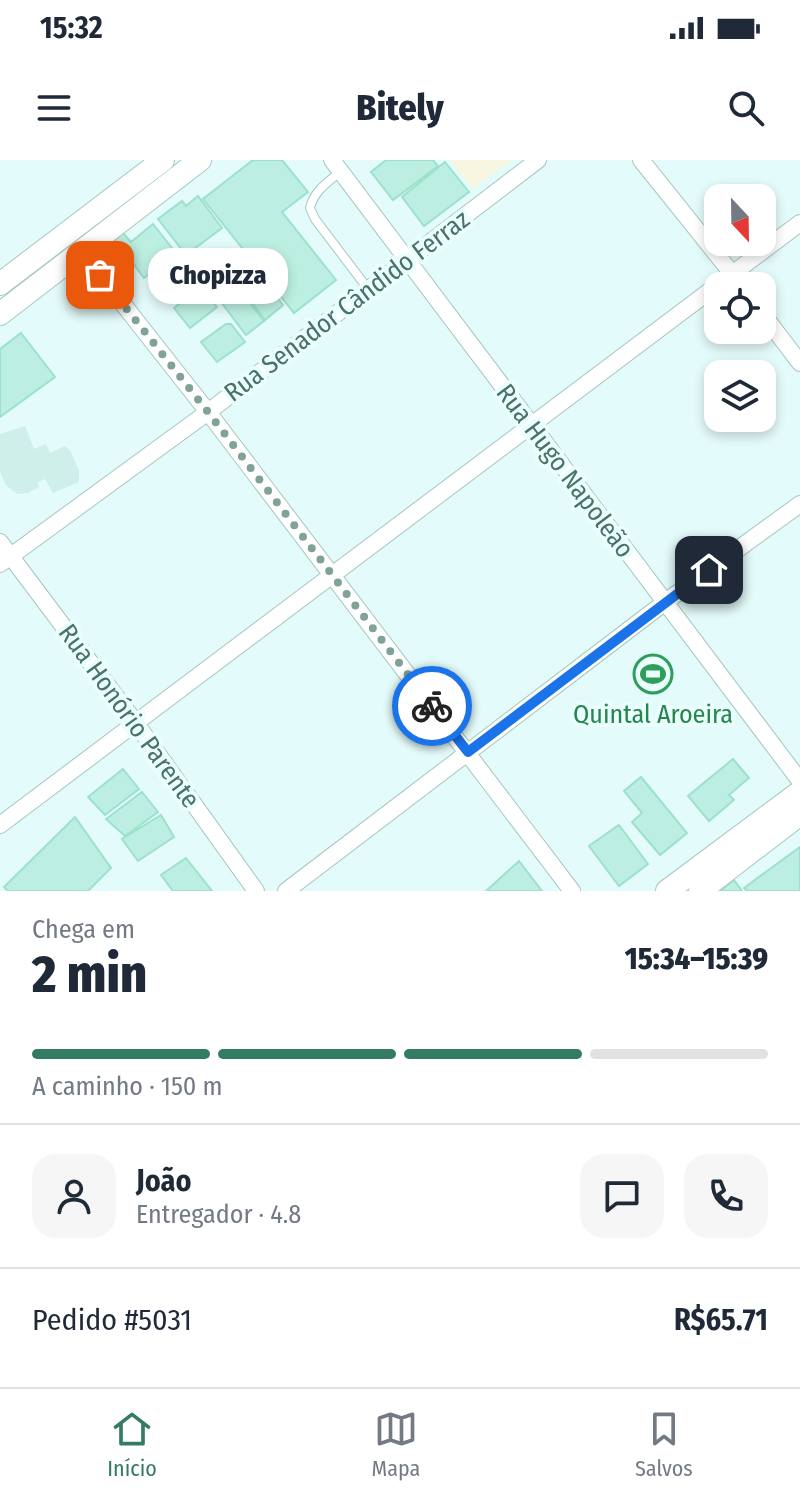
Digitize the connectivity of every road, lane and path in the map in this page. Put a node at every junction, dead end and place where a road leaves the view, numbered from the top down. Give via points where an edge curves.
1 (163, 160) edge
2 (200, 160) edge
3 (538, 160) edge
4 (641, 160) edge
5 (337, 166) edge
6 (800, 223) edge
7 (82, 252) junction
8 (407, 259) junction
9 (731, 272) edge
10 (745, 272) edge
11 (0, 284) edge
12 (368, 289) junction
13 (704, 302) edge
14 (0, 314) edge
15 (776, 331) edge
16 (800, 363) edge
17 (208, 412) junction
18 (530, 424) junction
19 (800, 504) edge
20 (0, 542) edge
21 (5, 560) edge
22 (331, 574) junction
23 (664, 603) junction
24 (135, 722) junction
25 (468, 752) junction
26 (800, 781) edge
27 (800, 792) edge
28 (800, 814) edge
29 (0, 825) edge
30 (256, 891) edge
31 (286, 891) edge
32 (572, 891) edge
33 (667, 891) edge
34 (700, 891) edge

1 - 11 main road
2 - 7 main road
3 - 8 street, Rua Senador Cândido Ferraz
4 - 9 street
5 - 8 street, Rua Hugo Napoleão
5 - 12 lane via 310,208
6 - 10 street
7 - 14 main road
7 - 17 street
8 - 12 street, Rua Senador Cândido Ferraz
8 - 18 street, Rua Hugo Napoleão
12 - 17 street, Rua Senador Cândido Ferraz
13 - 18 street
15 - 16 street
17 - 21 street, Rua Senador Cândido Ferraz
17 - 22 street
18 - 22 street
18 - 23 street, Rua Hugo Napoleão
19 - 23 street
20 - 21 street, Rua Honório Parente
21 - 24 street, Rua Honório Parente
22 - 24 street
22 - 25 street
23 - 25 street
23 - 26 street, Rua Hugo Napoleão
24 - 29 street
24 - 30 street, Rua Honório Parente
25 - 31 street
25 - 32 street
27 - 33 main road
28 - 34 main road

